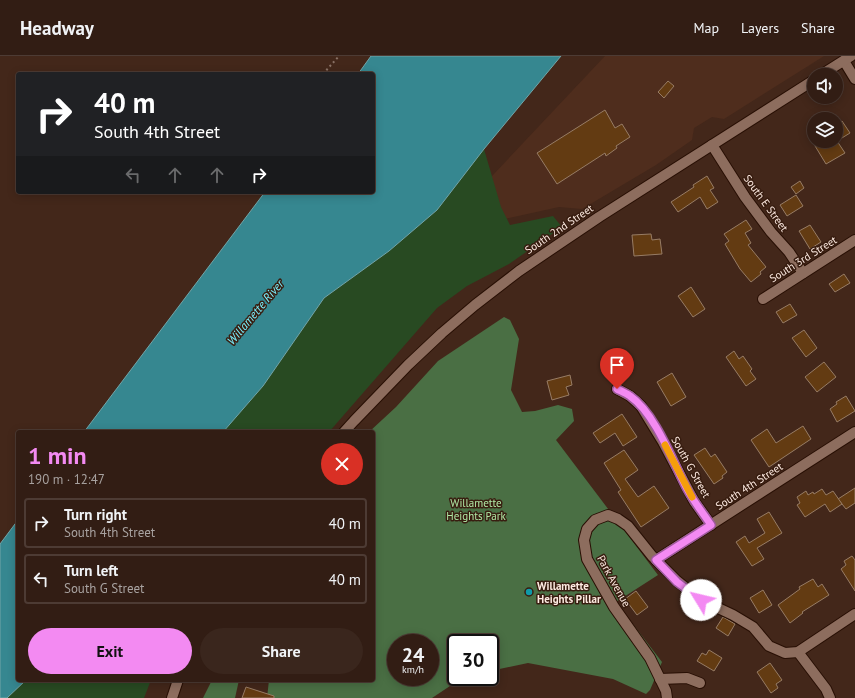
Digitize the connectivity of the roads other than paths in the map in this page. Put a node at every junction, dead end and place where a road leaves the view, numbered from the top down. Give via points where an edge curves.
1 (847, 58) edge
2 (832, 68) edge
3 (855, 79) edge
4 (807, 84) edge
5 (712, 145) junction
6 (855, 240) edge
7 (804, 273) junction
8 (763, 299) dead end
9 (617, 389) dead end
10 (346, 430) edge
11 (855, 432) edge
12 (711, 525) junction
13 (656, 560) junction
14 (855, 614) edge
15 (798, 652) junction
16 (660, 679) junction
17 (177, 682) edge
18 (700, 683) dead end
19 (172, 698) edge
20 (667, 698) edge
21 (830, 698) edge

1 - 2 street
1 - 3 street
4 - 5 street, South 2nd Street
5 - 7 street, South E Street via 770,232
5 - 10 street, South 2nd Street via 599,217 518,272 475,305 408,365
6 - 7 street, South 3rd Street
7 - 8 street, South 3rd Street
9 - 12 street, South G Street via 641,406 651,420 687,489
11 - 12 street, South 4th Street
12 - 13 street, South 4th Street
13 - 15 street, Park Avenue via 677,582 701,600 753,627 769,646 785,653
13 - 16 street, Park Avenue via 628,526 618,519 608,515 595,520 587,529 584,540 587,559 614,607 650,658
14 - 15 street
15 - 21 street
16 - 18 street via 687,678
16 - 20 street, Park Avenue
17 - 19 street

